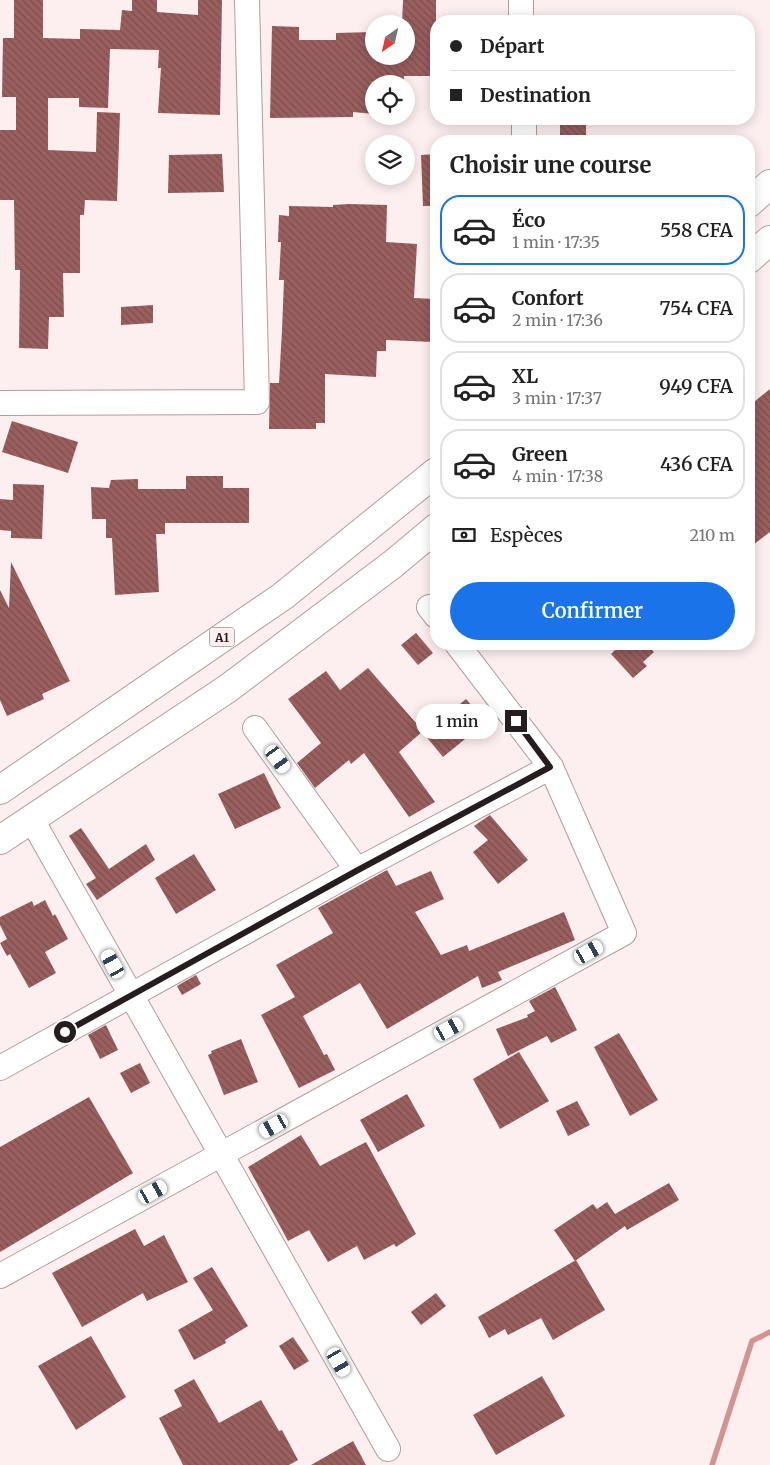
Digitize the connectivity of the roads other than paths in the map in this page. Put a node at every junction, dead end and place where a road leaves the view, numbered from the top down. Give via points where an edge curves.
1 (247, 0) edge
2 (521, 0) edge
3 (522, 15) edge
4 (770, 184) edge
5 (755, 198) edge
6 (770, 240) edge
7 (755, 254) edge
8 (0, 403) edge
9 (430, 477) edge
10 (430, 533) edge
11 (462, 650) edge
12 (255, 728) dead end
13 (550, 767) junction
14 (0, 790) edge
15 (32, 820) junction
16 (0, 840) edge
17 (358, 870) junction
18 (131, 996) junction
19 (0, 1068) edge
20 (221, 1154) junction
21 (0, 1276) edge
22 (388, 1449) dead end

1 - 8 street via 257,402
2 - 3 street
4 - 5 main road
6 - 7 main road
9 - 14 main road, A1 via 283,596
10 - 15 main road via 227,689
11 - 13 street
12 - 17 street
13 - 17 street
13 - 20 street via 624,933
15 - 16 main road
15 - 18 street
17 - 18 street
18 - 19 street
18 - 20 street
20 - 21 street
20 - 22 street

